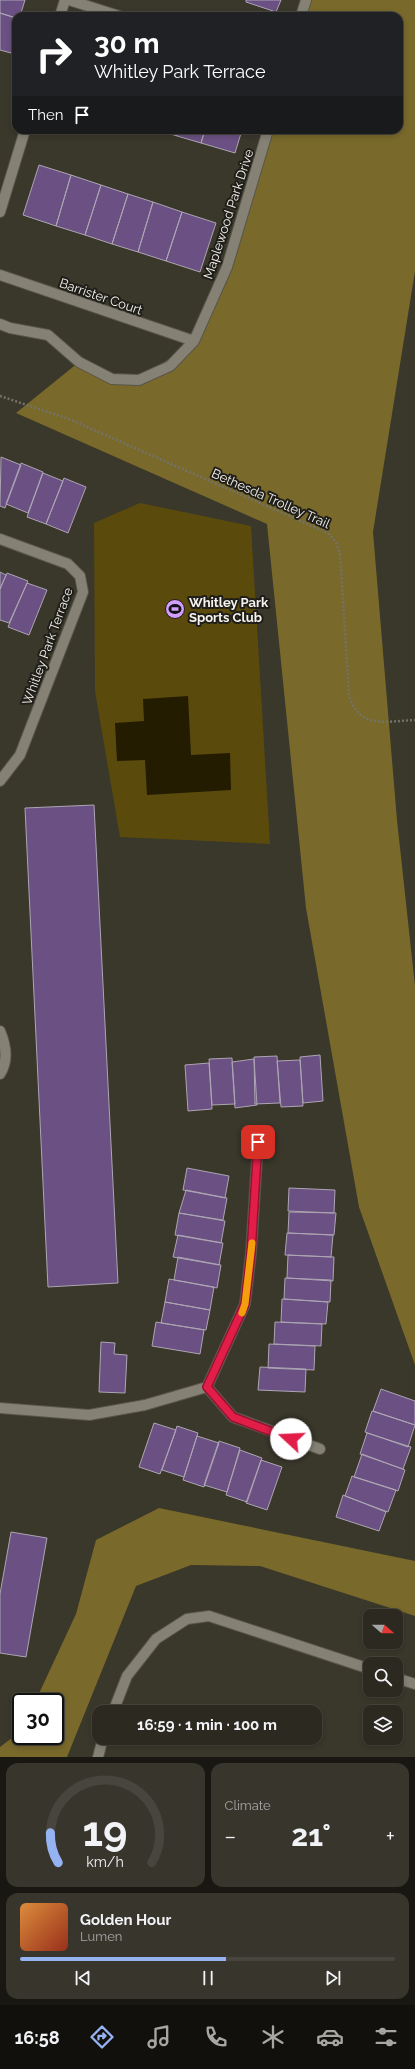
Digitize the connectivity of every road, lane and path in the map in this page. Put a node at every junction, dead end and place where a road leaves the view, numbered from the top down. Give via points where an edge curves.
1 (65, 0) edge
2 (69, 0) edge
3 (306, 0) edge
4 (61, 12) edge
5 (106, 12) edge
6 (302, 12) edge
7 (25, 134) edge
8 (267, 134) edge
9 (0, 212) edge
10 (0, 275) edge
11 (0, 324) edge
12 (194, 341) junction
13 (0, 396) edge
14 (0, 539) edge
15 (415, 720) edge
16 (0, 781) edge
17 (0, 1031) edge
18 (0, 1074) edge
19 (258, 1142) dead end
20 (207, 1387) junction
21 (0, 1408) edge
22 (320, 1449) dead end
23 (363, 1667) edge
24 (403, 1680) edge
25 (415, 1684) edge
26 (115, 1705) edge
27 (102, 1745) edge
28 (98, 1757) edge

1 - 4 street
2 - 5 street
3 - 6 street
7 - 9 street
8 - 12 street, Maplewood Park Drive via 227,267
10 - 12 street, Barrister Court
11 - 12 street, Maplewood Park Drive via 48,335 80,362 112,379 139,380 170,366
13 - 15 path, Bethesda Trolley Trail via 69,419 328,532 340,553 349,695 357,714 366,720
14 - 16 street, Whitley Park Terrace via 68,564 80,576 83,592 20,755
17 - 18 street via 5,1043 6,1056
19 - 20 street via 245,1304
20 - 21 street via 145,1405 89,1415
20 - 22 street via 233,1417
23 - 26 street via 209,1616 186,1619 156,1639 127,1676
24 - 25 street
27 - 28 street

